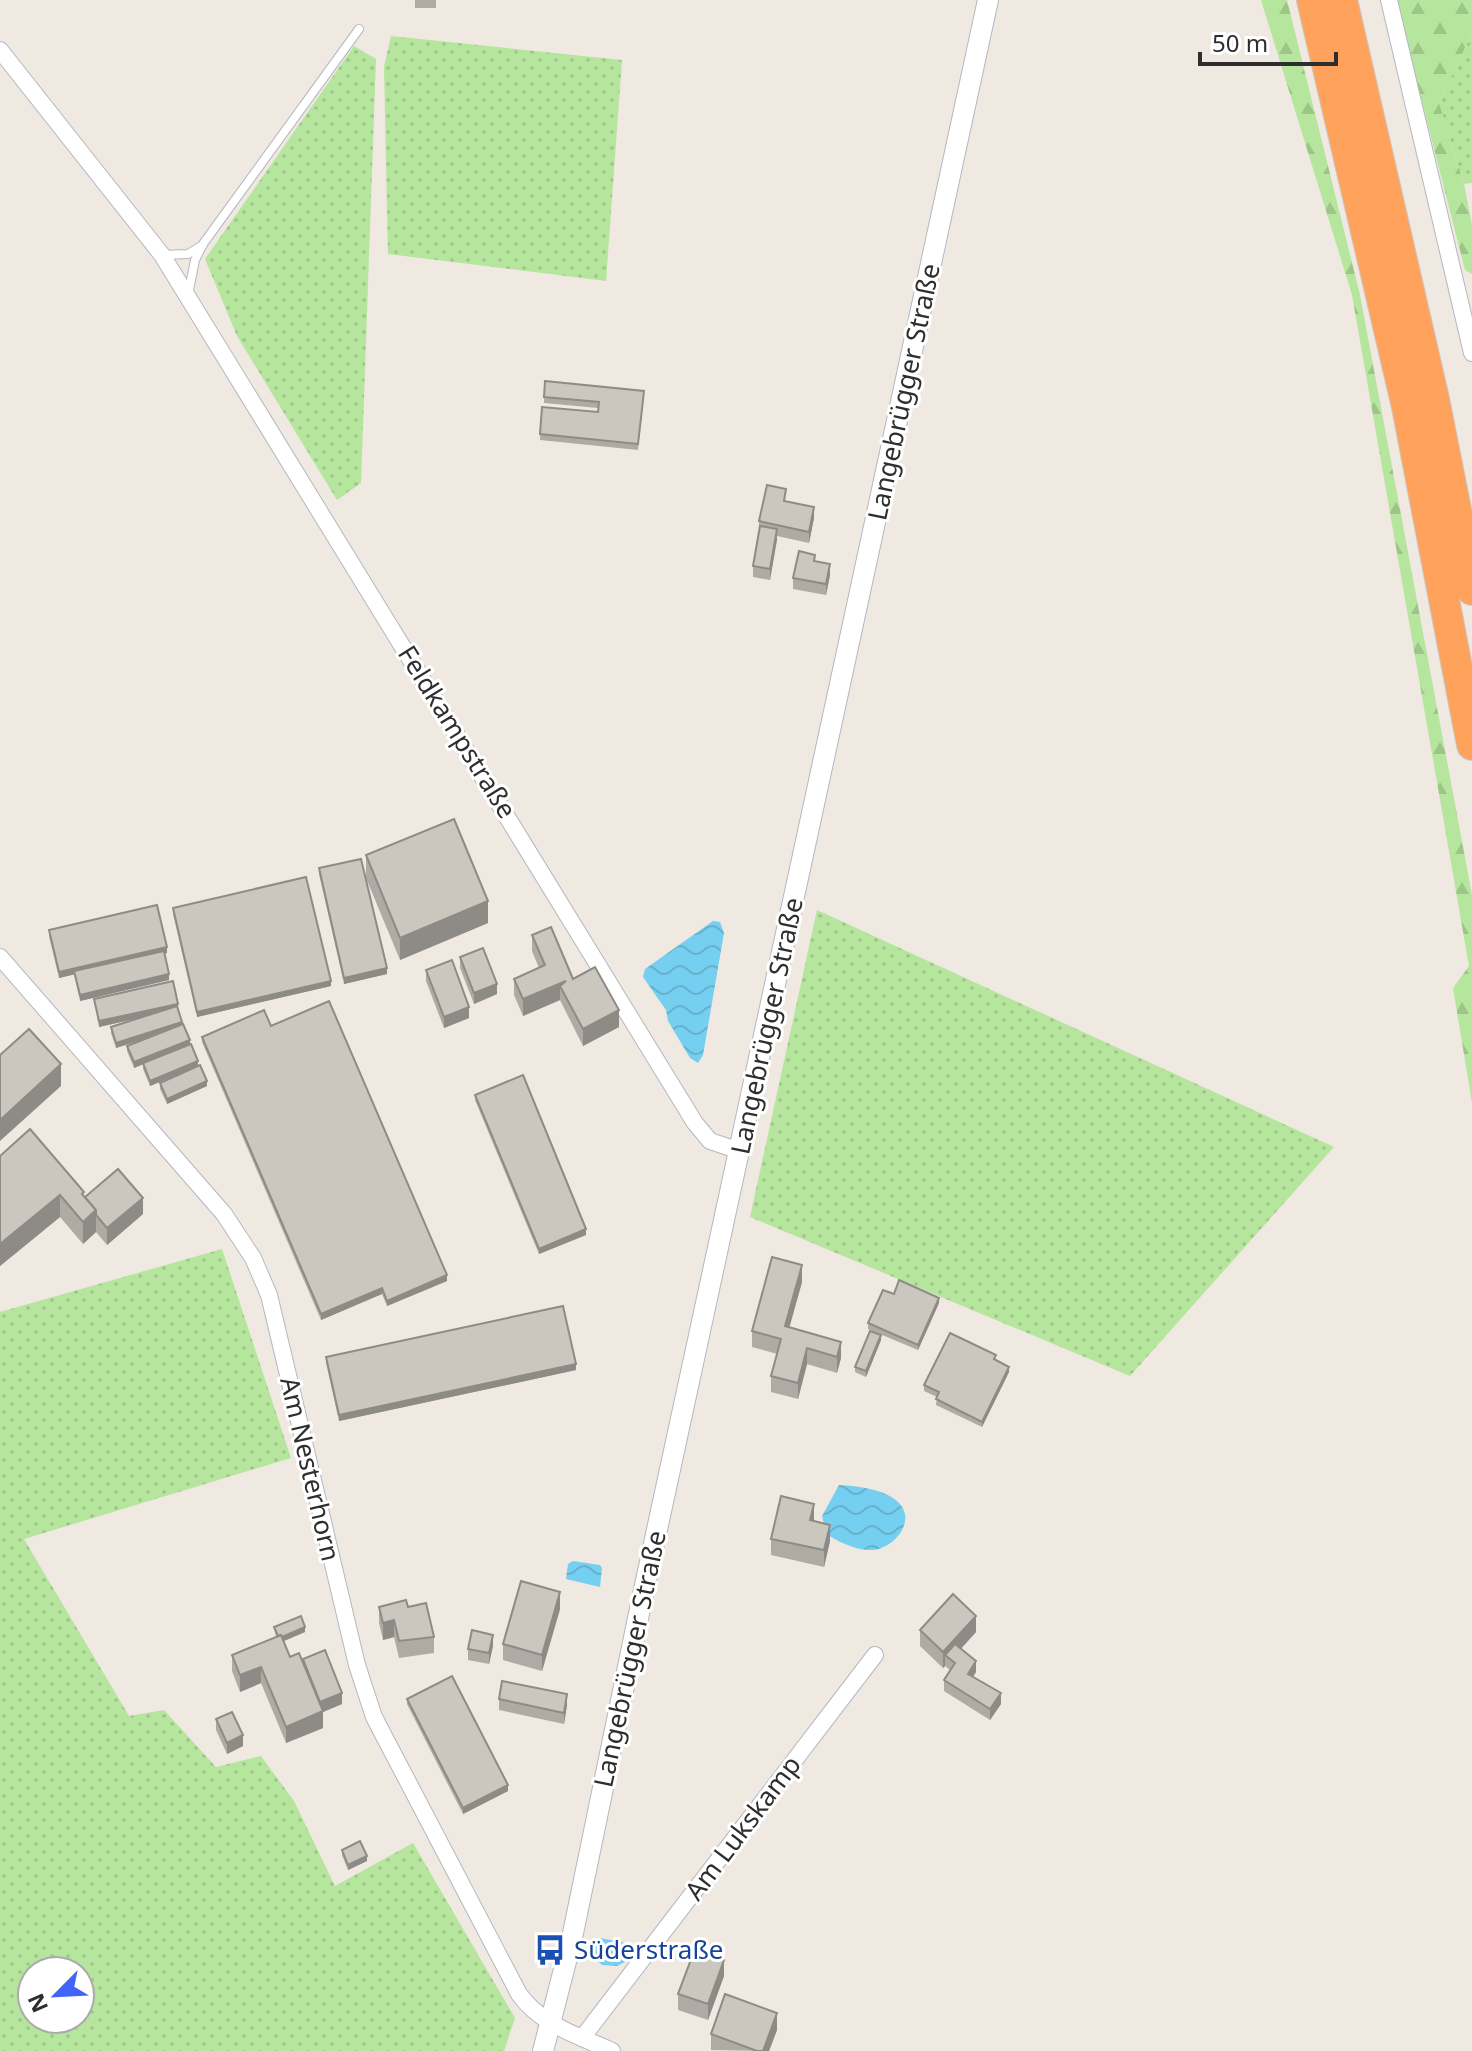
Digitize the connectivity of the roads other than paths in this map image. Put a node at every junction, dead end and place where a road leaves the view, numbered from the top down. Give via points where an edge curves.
1 (988, 0) edge
2 (1312, 0) edge
3 (1342, 0) edge
4 (1389, 0) edge
5 (359, 29) dead end
6 (0, 50) edge
7 (203, 244) junction
8 (162, 255) junction
9 (1466, 292) edge
10 (187, 296) junction
11 (1472, 353) edge
12 (1472, 590) edge
13 (1472, 745) edge
14 (0, 957) edge
15 (740, 1151) junction
16 (875, 1655) dead end
17 (551, 2023) junction
18 (582, 2038) junction
19 (543, 2051) edge
20 (612, 2051) edge

1 - 15 street, Langebrügger Straße
2 - 13 highway via 1407,407
3 - 12 highway
4 - 9 street
5 - 7 lane
6 - 8 street, Feldkampstraße
7 - 8 lane via 188,254
7 - 10 lane
8 - 10 street, Feldkampstraße
9 - 11 street
10 - 15 street, Feldkampstraße via 695,1123 710,1141
14 - 17 street, Am Nesterhorn via 224,1214 253,1258 269,1295 374,1717 519,1994
15 - 17 street, Langebrügger Straße
16 - 18 street, Am Lukskamp
17 - 18 street
17 - 19 street, Langebrügger Straße
18 - 20 street

